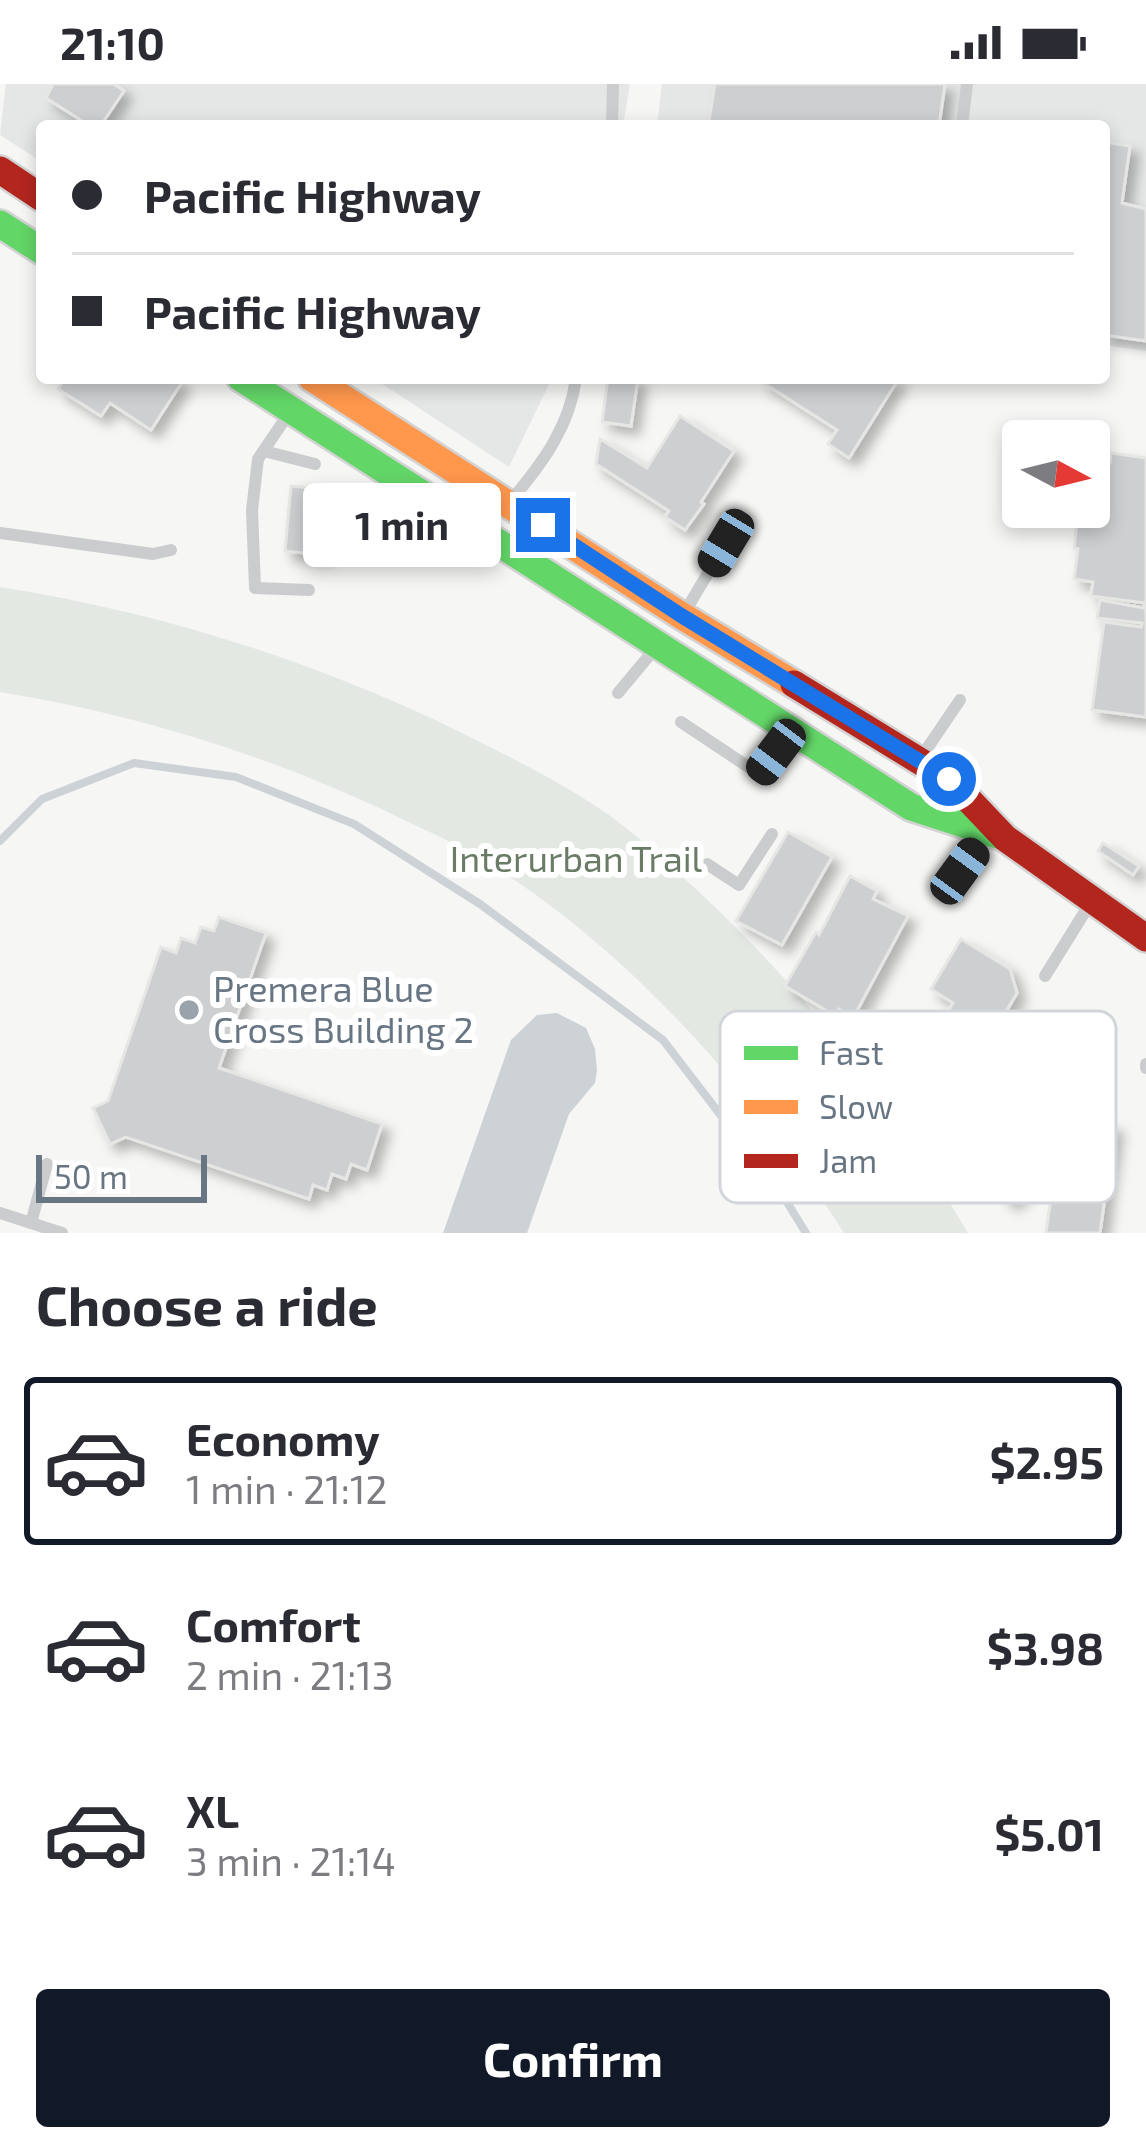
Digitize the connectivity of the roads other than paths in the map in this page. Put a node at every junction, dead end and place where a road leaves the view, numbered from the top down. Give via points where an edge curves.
1 (613, 84) edge
2 (967, 84) edge
3 (612, 120) edge
4 (963, 120) edge
5 (0, 170) edge
6 (36, 194) edge
7 (0, 224) edge
8 (36, 247) edge
9 (250, 384) edge
10 (321, 384) edge
11 (575, 384) edge
12 (291, 410) junction
13 (263, 451) junction
14 (314, 464) dead end
15 (508, 502) junction
16 (0, 533) edge
17 (726, 543) dead end
18 (171, 550) dead end
19 (309, 590) dead end
20 (682, 616) junction
21 (657, 645) junction
22 (618, 693) dead end
23 (960, 700) dead end
24 (682, 722) dead end
25 (790, 730) junction
26 (919, 761) junction
27 (772, 834) dead end
28 (997, 835) junction
29 (707, 864) dead end
30 (947, 892) dead end
31 (1093, 898) junction
32 (1146, 938) edge
33 (1046, 976) dead end
34 (47, 1164) dead end
35 (0, 1213) edge
36 (31, 1223) junction
37 (62, 1233) edge

1 - 3 lane
2 - 4 lane
5 - 6 highway
7 - 8 highway
9 - 12 highway
10 - 15 highway
11 - 15 lane via 561,432
12 - 13 lane
12 - 21 highway
13 - 14 lane
13 - 19 lane via 252,510 255,588
15 - 20 highway
16 - 18 lane
17 - 20 lane
20 - 26 highway
21 - 22 lane
21 - 25 highway
23 - 26 lane
24 - 25 lane via 759,774
25 - 28 highway via 908,813
26 - 28 highway via 949,779
27 - 29 lane via 739,885
28 - 30 lane
28 - 31 highway
31 - 32 highway
31 - 33 lane
34 - 36 lane
35 - 36 lane
36 - 37 lane

